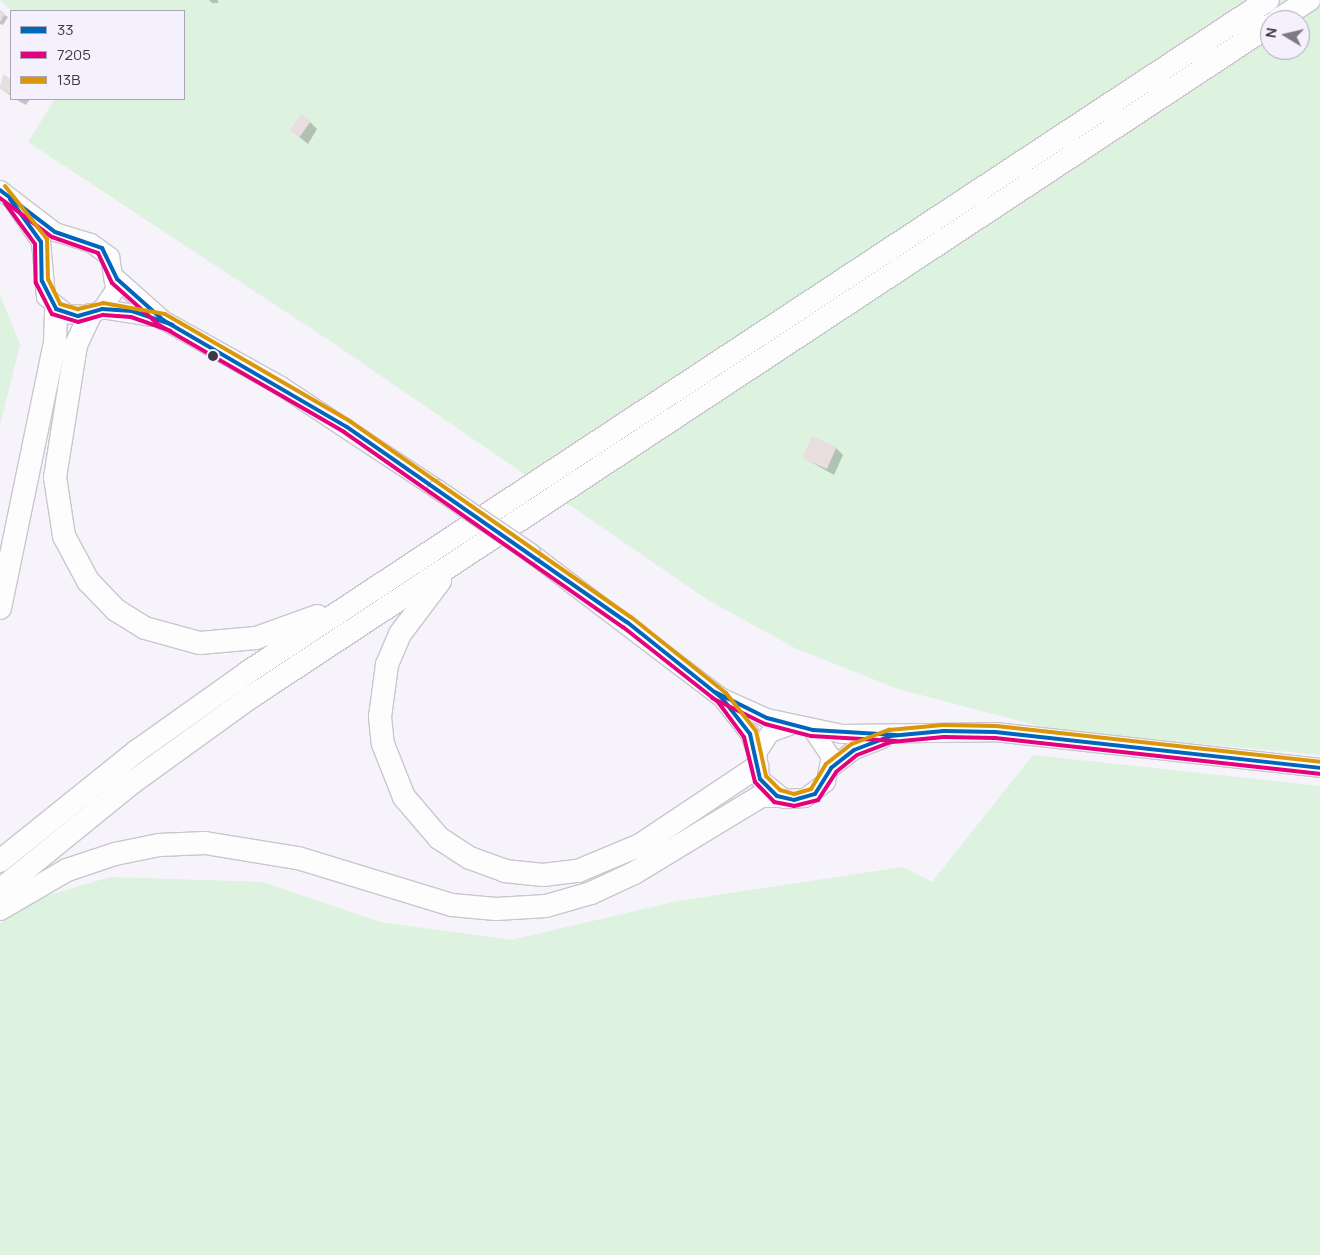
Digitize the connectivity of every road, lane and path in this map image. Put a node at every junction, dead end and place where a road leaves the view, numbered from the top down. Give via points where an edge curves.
1 (1268, 0) edge
2 (1309, 0) edge
3 (1294, 10) edge
4 (1260, 33) edge
5 (0, 190) edge
6 (14, 202) junction
7 (77, 241) junction
8 (44, 266) junction
9 (116, 279) junction
10 (56, 309) junction
11 (96, 312) junction
12 (163, 320) junction
13 (460, 557) junction
14 (351, 604) junction
15 (0, 608) edge
16 (722, 698) junction
17 (792, 724) junction
18 (813, 730) junction
19 (890, 736) junction
20 (757, 760) junction
21 (831, 768) junction
22 (1320, 768) edge
23 (777, 796) junction
24 (0, 861) edge
25 (0, 890) edge
26 (0, 909) edge

1 - 14 highway
2 - 3 highway
4 - 13 highway
5 - 6 main road
6 - 7 main road via 55,232
6 - 8 main road via 41,242
7 - 8 main road via 59,246
7 - 9 main road via 102,248 112,262
8 - 10 main road via 46,296
9 - 11 main road via 115,290
9 - 12 main road
10 - 11 main road via 66,314
10 - 15 highway via 55,342
11 - 12 main road
11 - 14 highway via 76,345 55,477 64,536 88,581 116,610 144,628 200,643 256,638
12 - 16 main road, bridge via 281,386 531,553
13 - 20 highway via 418,606 400,634 382,690 384,744 393,774 416,815 439,838 470,858 505,871 543,875 578,871 640,845
13 - 25 highway via 133,782
14 - 24 highway via 137,751
16 - 17 main road
16 - 20 main road via 750,734
17 - 18 main road
17 - 20 main road via 770,733
18 - 19 main road
18 - 21 main road via 828,746
19 - 21 main road via 854,750
19 - 22 main road via 995,732
20 - 23 main road via 767,789
21 - 23 main road via 815,794 794,800
23 - 26 highway via 761,796 634,873 591,893 546,906 496,909 452,905 298,858 205,844 159,845 115,854 66,870

